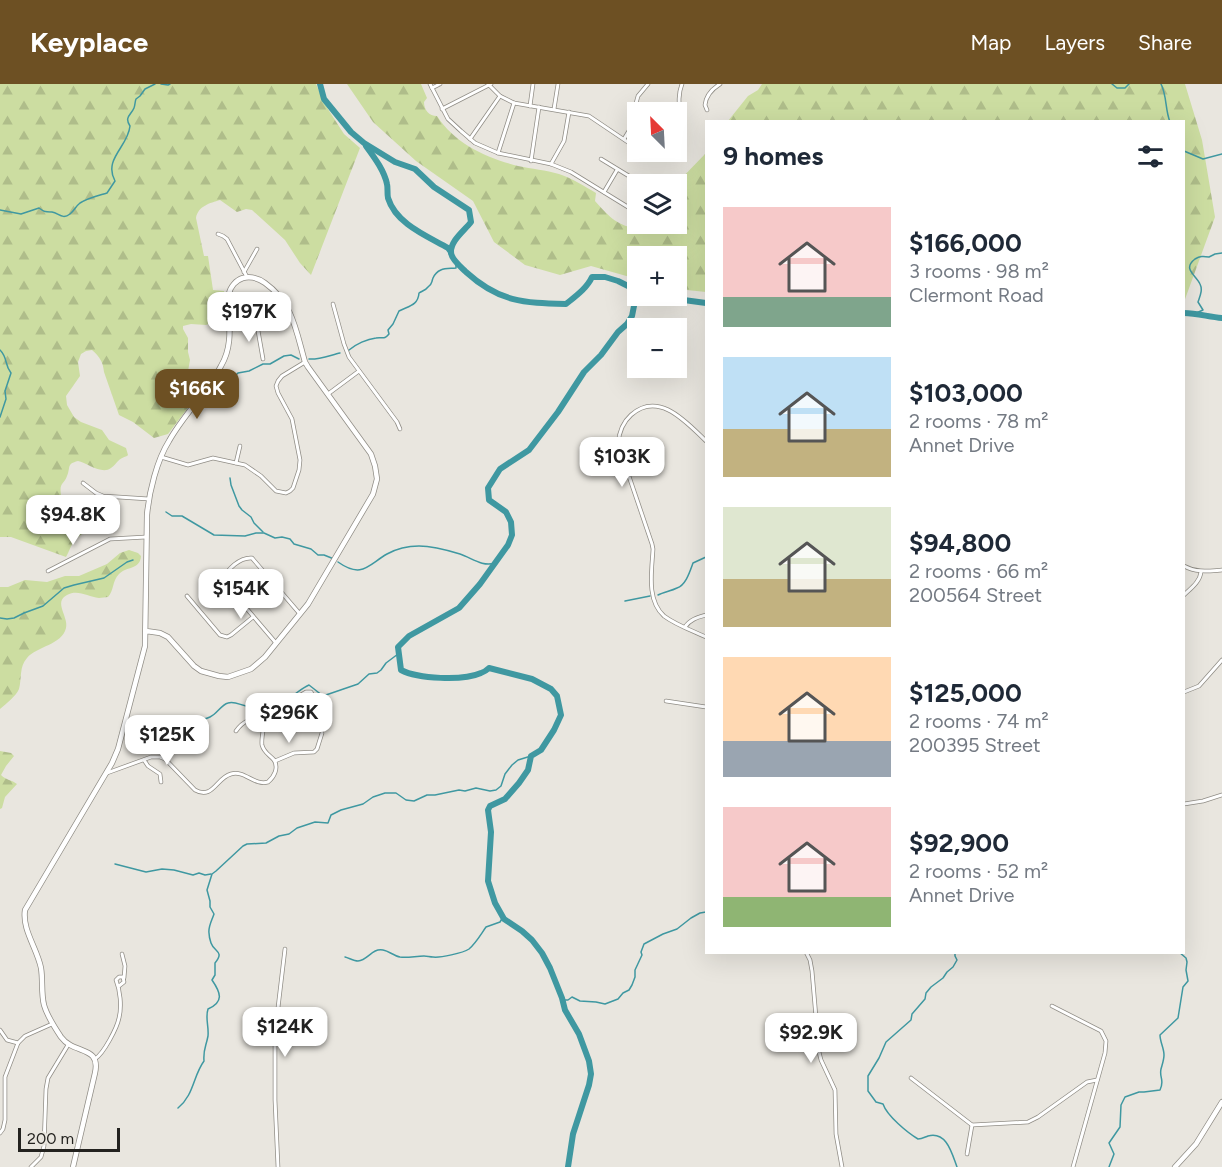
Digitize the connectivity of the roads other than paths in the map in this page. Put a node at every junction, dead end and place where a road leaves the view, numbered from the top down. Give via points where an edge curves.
1 (440, 84) edge
2 (489, 84) edge
3 (533, 84) edge
4 (558, 84) edge
5 (648, 84) edge
6 (682, 84) edge
7 (718, 85) edge
8 (431, 86) edge
9 (500, 96) junction
10 (678, 102) edge
11 (514, 103) junction
12 (530, 106) junction
13 (539, 107) junction
14 (442, 109) junction
15 (554, 110) junction
16 (707, 110) dead end
17 (569, 112) junction
18 (470, 139) junction
19 (624, 139) junction
20 (627, 141) edge
21 (498, 153) junction
22 (601, 159) dead end
23 (531, 161) junction
24 (551, 164) junction
25 (617, 170) junction
26 (627, 176) edge
27 (604, 192) junction
28 (627, 206) edge
29 (218, 234) dead end
30 (257, 249) dead end
31 (245, 274) junction
32 (333, 304) dead end
33 (229, 328) junction
34 (263, 359) dead end
35 (305, 362) junction
36 (359, 371) junction
37 (328, 394) junction
38 (400, 429) dead end
39 (705, 440) edge
40 (240, 446) dead end
41 (161, 457) junction
42 (236, 463) junction
43 (83, 483) dead end
44 (150, 499) junction
45 (148, 537) junction
46 (1185, 567) edge
47 (1222, 570) edge
48 (48, 571) dead end
49 (1201, 572) junction
50 (1185, 595) edge
51 (187, 596) dead end
52 (300, 615) junction
53 (705, 615) edge
54 (253, 617) junction
55 (685, 627) junction
56 (146, 632) junction
57 (705, 637) edge
58 (276, 643) junction
59 (1222, 660) edge
60 (1185, 692) edge
61 (314, 698) dead end
62 (666, 701) dead end
63 (705, 707) edge
64 (260, 718) junction
65 (236, 731) dead end
66 (322, 733) dead end
67 (144, 760) junction
68 (275, 761) junction
69 (105, 773) junction
70 (161, 782) dead end
71 (1222, 795) edge
72 (1185, 804) edge
73 (285, 949) dead end
74 (122, 954) dead end
75 (807, 954) edge
76 (124, 978) junction
77 (119, 986) junction
78 (1052, 1006) dead end
79 (53, 1024) junction
80 (0, 1029) edge
81 (18, 1043) junction
82 (68, 1045) junction
83 (95, 1059) junction
84 (911, 1078) dead end
85 (1097, 1080) junction
86 (1222, 1102) edge
87 (972, 1125) junction
88 (0, 1133) edge
89 (967, 1154) dead end
90 (31, 1167) edge
91 (73, 1167) edge
92 (278, 1167) edge
93 (842, 1167) edge
94 (1073, 1167) edge
95 (1175, 1167) edge

1 - 8 street
2 - 9 street
2 - 14 street
3 - 12 street
4 - 15 street
5 - 19 street via 638,96 635,118
6 - 10 street
7 - 16 street via 706,101
8 - 14 street
9 - 11 street
9 - 18 street
11 - 12 street
11 - 21 street
12 - 13 street
13 - 15 street
13 - 23 street
14 - 18 street
15 - 17 street
17 - 19 street via 589,116
17 - 24 street via 564,141
18 - 21 street
19 - 20 street
21 - 23 street
22 - 25 street
23 - 24 street
24 - 27 street
25 - 26 street
25 - 27 street
27 - 28 street
29 - 31 street via 227,239
30 - 31 street
31 - 33 street via 229,292
31 - 35 street via 259,279 282,299 293,318
32 - 36 street via 346,351
33 - 34 street via 254,319
33 - 41 street via 229,346 223,362
35 - 37 street
35 - 42 street via 282,376 276,386 292,419 300,460 292,488 286,493 276,491 250,468
36 - 37 street
36 - 38 street
37 - 52 street via 369,450 378,479 373,494
39 - 55 street via 675,413 654,406 632,414 619,437 620,452 653,549 654,600 664,615
40 - 42 street
41 - 42 street via 188,465 213,458
41 - 44 street
43 - 44 street via 103,496
44 - 45 street
45 - 48 street via 110,539
45 - 56 street
46 - 49 street
47 - 49 street
49 - 50 street
51 - 54 street via 223,637
52 - 54 street via 254,559 248,557 227,572 223,580
52 - 58 street
53 - 55 street
54 - 58 street
55 - 57 street
56 - 58 street via 165,634 197,669 224,677 253,668
56 - 69 street via 121,739
59 - 60 street via 1199,686
61 - 64 street via 306,692 287,703 262,707
62 - 63 street
64 - 65 street via 244,722
64 - 68 street via 265,722 262,746
66 - 68 street via 317,749 312,752 294,753
67 - 68 street via 157,756 165,759 195,790 203,793 234,773 262,784 268,782 275,774
67 - 69 street
67 - 70 street via 160,774
69 - 79 street via 25,910 25,922 41,969 44,1002
71 - 72 street
73 - 92 street via 275,1033
74 - 76 street
75 - 93 street via 812,967 819,1056 835,1090
76 - 77 street
76 - 77 street via 117,978
77 - 83 street via 119,1020
78 - 85 street via 1104,1034 1106,1044
79 - 81 street
79 - 82 street
80 - 81 street via 7,1040
81 - 88 street via 5,1077 5,1120
82 - 83 street
82 - 90 street via 48,1078 44,1146 41,1157
83 - 91 street
84 - 87 street
85 - 87 street via 1087,1082 1028,1122
85 - 94 street
86 - 95 street via 1196,1144
87 - 89 street

